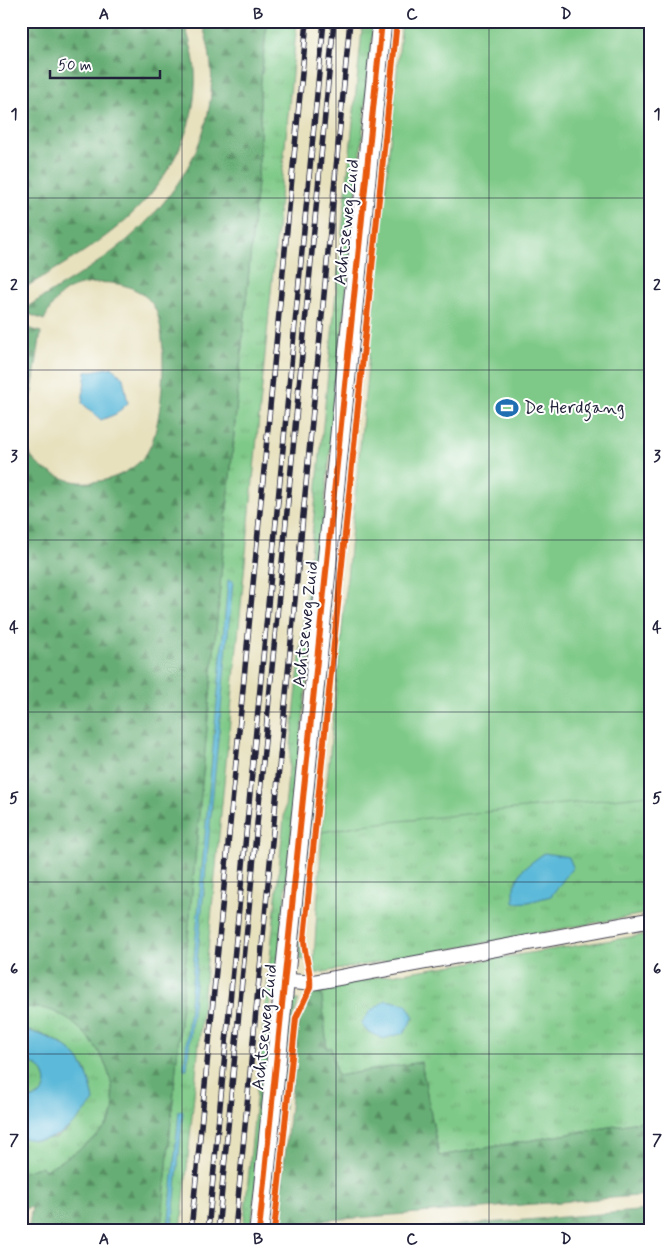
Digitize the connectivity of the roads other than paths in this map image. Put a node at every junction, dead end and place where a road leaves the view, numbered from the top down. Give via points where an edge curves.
1 (382, 21) edge
2 (650, 920) edge
3 (284, 981) junction
4 (259, 1231) edge

1 - 3 street, Achtseweg Zuid
2 - 3 street via 310,983
3 - 4 street, Achtseweg Zuid

